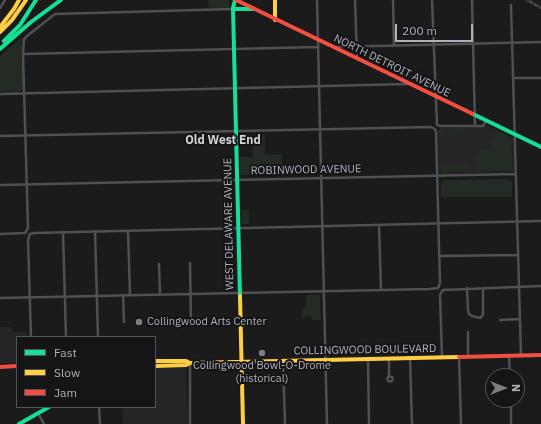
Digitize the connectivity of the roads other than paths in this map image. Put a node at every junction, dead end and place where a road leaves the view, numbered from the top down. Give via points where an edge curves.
1 (5, 0) edge
2 (19, 0) edge
3 (26, 0) edge
4 (36, 0) edge
5 (61, 0) edge
6 (235, 0) edge
7 (275, 0) edge
8 (317, 0) edge
9 (355, 0) edge
10 (393, 0) edge
11 (432, 0) edge
12 (472, 0) edge
13 (511, 5) dead end
14 (0, 8) edge
15 (233, 9) junction
16 (256, 9) junction
17 (275, 20) junction
18 (0, 27) edge
19 (0, 32) edge
20 (318, 40) junction
21 (541, 42) edge
22 (512, 43) junction
23 (434, 44) junction
24 (472, 44) junction
25 (0, 45) edge
26 (394, 45) junction
27 (356, 46) junction
28 (318, 47) junction
29 (332, 47) junction
30 (0, 49) edge
31 (234, 49) junction
32 (24, 54) junction
33 (357, 58) junction
34 (513, 78) junction
35 (541, 78) edge
36 (409, 84) junction
37 (319, 86) junction
38 (235, 88) junction
39 (25, 93) junction
40 (0, 94) edge
41 (435, 96) junction
42 (474, 115) junction
43 (486, 121) junction
44 (475, 126) junction
45 (320, 129) junction
46 (236, 131) junction
47 (514, 135) junction
48 (0, 136) edge
49 (26, 136) junction
50 (540, 147) edge
51 (515, 174) junction
52 (437, 176) junction
53 (321, 178) junction
54 (237, 180) junction
55 (27, 184) junction
56 (0, 185) edge
57 (541, 221) edge
58 (517, 222) junction
59 (438, 224) junction
60 (379, 225) junction
61 (322, 226) junction
62 (238, 228) junction
63 (95, 231) junction
64 (128, 231) junction
65 (63, 232) junction
66 (0, 234) edge
67 (518, 255) junction
68 (439, 256) junction
69 (190, 263) dead end
70 (159, 264) dead end
71 (541, 286) edge
72 (519, 287) junction
73 (467, 288) junction
74 (483, 288) junction
75 (381, 290) junction
76 (324, 291) junction
77 (240, 293) junction
78 (160, 294) junction
79 (190, 294) junction
80 (123, 295) junction
81 (130, 295) junction
82 (97, 296) junction
83 (65, 297) junction
84 (0, 298) edge
85 (30, 298) junction
86 (520, 319) junction
87 (500, 320) dead end
88 (124, 322) dead end
89 (191, 324) dead end
90 (468, 332) dead end
91 (31, 336) edge
92 (66, 336) edge
93 (98, 336) edge
94 (541, 355) edge
95 (510, 356) junction
96 (521, 356) junction
97 (459, 357) junction
98 (468, 357) junction
99 (410, 358) junction
100 (442, 358) junction
101 (368, 359) junction
102 (389, 359) junction
103 (325, 360) junction
104 (241, 361) junction
105 (283, 361) junction
106 (156, 362) edge
107 (190, 362) junction
108 (162, 364) junction
109 (16, 366) edge
110 (156, 366) edge
111 (0, 367) edge
112 (510, 368) edge
113 (390, 376) dead end
114 (47, 408) edge
115 (99, 408) edge
116 (511, 408) edge
117 (38, 413) junction
118 (19, 424) edge
119 (44, 424) edge
120 (100, 424) edge
121 (190, 424) edge
122 (243, 424) edge
123 (285, 424) edge
124 (327, 424) edge
125 (369, 424) edge
126 (412, 424) edge
127 (461, 424) edge
128 (512, 424) edge

1 - 14 street
2 - 18 main road
3 - 19 main road
4 - 25 main road via 20,25
5 - 30 main road
6 - 15 main road, WEST DELAWARE AVENUE
6 - 16 main road, NORTH DETROIT AVENUE
7 - 17 main road
8 - 20 street
9 - 27 street
10 - 26 street
11 - 23 street
12 - 24 street
13 - 22 street
15 - 16 main road
15 - 31 main road, WEST DELAWARE AVENUE
15 - 32 street via 55,14 24,39
16 - 17 main road, NORTH DETROIT AVENUE
17 - 20 main road, NORTH DETROIT AVENUE
20 - 28 street
20 - 29 main road, NORTH DETROIT AVENUE
21 - 22 street
22 - 24 street
22 - 34 street
23 - 24 street
23 - 26 street
23 - 41 street
24 - 42 street
26 - 27 street
27 - 29 street
27 - 33 street
28 - 31 street
28 - 37 street
29 - 33 main road, NORTH DETROIT AVENUE
31 - 32 street
31 - 38 main road, WEST DELAWARE AVENUE
32 - 39 street
33 - 36 main road, NORTH DETROIT AVENUE
34 - 35 street
34 - 47 street
36 - 37 street
36 - 41 main road, NORTH DETROIT AVENUE
37 - 38 street
37 - 45 street
38 - 39 street
38 - 46 main road, WEST DELAWARE AVENUE
39 - 40 street
39 - 49 street
41 - 42 main road, NORTH DETROIT AVENUE
41 - 44 street via 436,122 439,126
42 - 43 main road, NORTH DETROIT AVENUE
42 - 44 street
43 - 44 street via 483,126
43 - 47 main road, NORTH DETROIT AVENUE
45 - 46 street
45 - 52 street via 434,128
45 - 53 street
46 - 49 street
46 - 54 main road, WEST DELAWARE AVENUE
47 - 50 main road, NORTH DETROIT AVENUE
47 - 51 street
48 - 49 street
49 - 55 street
51 - 52 street, ROBINWOOD AVENUE
51 - 58 street
52 - 53 street, ROBINWOOD AVENUE
52 - 59 street
53 - 54 street, ROBINWOOD AVENUE
53 - 61 street
54 - 55 street, ROBINWOOD AVENUE
54 - 62 main road, WEST DELAWARE AVENUE
55 - 56 street, ROBINWOOD AVENUE
55 - 66 street via 26,232
57 - 58 street
58 - 59 street
58 - 67 street
59 - 60 street
59 - 68 street
60 - 61 street
60 - 75 street
61 - 62 street
61 - 76 street
62 - 64 street
62 - 77 main road, WEST DELAWARE AVENUE
63 - 64 street
63 - 65 street
63 - 82 street
64 - 81 street
65 - 83 street
65 - 85 street via 30,234
67 - 68 street
67 - 72 street
68 - 75 street via 440,282 437,288
69 - 79 street
70 - 78 street
71 - 72 street
72 - 74 street
72 - 86 street
73 - 74 street
73 - 74 street via 468,312 480,318 483,314
73 - 100 street via 444,289 440,295
75 - 76 street
76 - 77 street
76 - 103 street
77 - 79 street
77 - 104 main road, WEST DELAWARE AVENUE
78 - 79 street
78 - 81 street
79 - 89 street
80 - 81 street
80 - 82 street
80 - 88 street
82 - 83 street
82 - 93 street
83 - 85 street
83 - 92 street
84 - 85 street
85 - 91 street
86 - 87 street
86 - 96 street
90 - 98 street
94 - 96 main road, COLLINGWOOD BOULEVARD
95 - 96 main road, COLLINGWOOD BOULEVARD
95 - 98 main road, COLLINGWOOD BOULEVARD
95 - 112 street
97 - 98 main road, COLLINGWOOD BOULEVARD
97 - 100 main road, COLLINGWOOD BOULEVARD
97 - 127 street
99 - 100 main road, COLLINGWOOD BOULEVARD
99 - 102 main road, COLLINGWOOD BOULEVARD
99 - 126 street
101 - 102 main road, COLLINGWOOD BOULEVARD
101 - 103 main road, COLLINGWOOD BOULEVARD
101 - 125 street
102 - 113 street
103 - 105 main road, COLLINGWOOD BOULEVARD
103 - 124 street
104 - 105 main road, COLLINGWOOD BOULEVARD
104 - 107 main road, COLLINGWOOD BOULEVARD
104 - 122 main road, WEST DELAWARE AVENUE
105 - 123 street
106 - 108 main road, COLLINGWOOD BOULEVARD
107 - 108 main road, COLLINGWOOD BOULEVARD
107 - 121 street
108 - 110 main road, COLLINGWOOD BOULEVARD
109 - 111 main road
114 - 117 main road
115 - 120 street
116 - 128 street
117 - 118 main road
117 - 119 street

